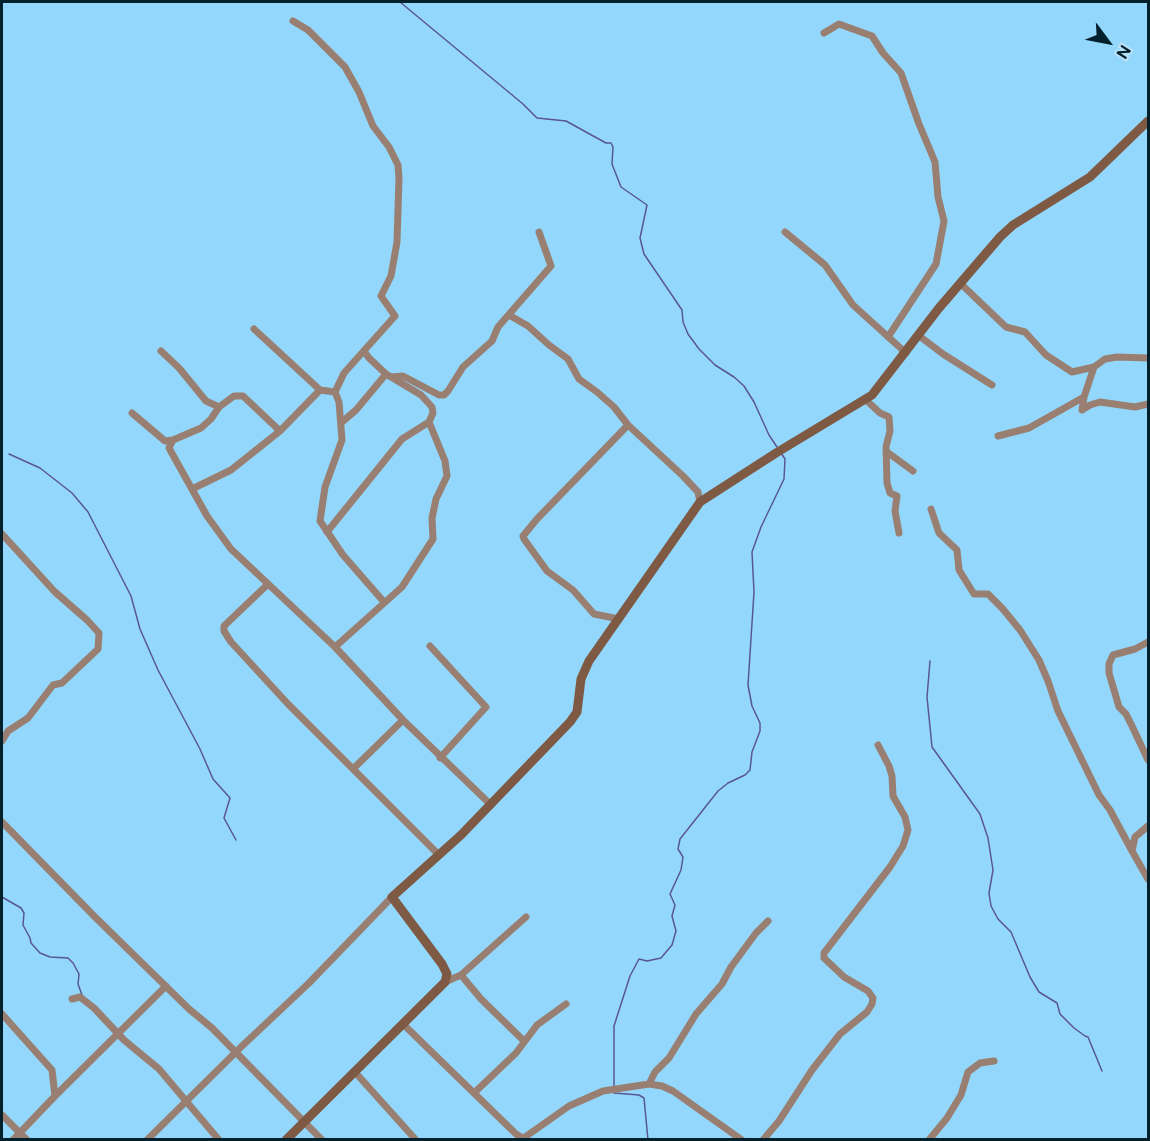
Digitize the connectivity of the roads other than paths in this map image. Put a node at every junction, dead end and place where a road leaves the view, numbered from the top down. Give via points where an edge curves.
1 (293, 21) dead end
2 (824, 33) dead end
3 (1149, 121) edge
4 (539, 232) dead end
5 (784, 232) dead end
6 (961, 284) junction
7 (509, 315) junction
8 (254, 329) dead end
9 (918, 335) junction
10 (888, 337) junction
11 (161, 351) dead end
12 (364, 351) junction
13 (906, 353) junction
14 (1149, 358) edge
15 (1094, 367) junction
16 (389, 375) junction
17 (992, 385) dead end
18 (320, 390) junction
19 (335, 392) junction
20 (1084, 397) junction
21 (866, 400) junction
22 (1149, 404) edge
23 (219, 407) junction
24 (132, 412) dead end
25 (342, 422) junction
26 (429, 422) junction
27 (628, 425) junction
28 (280, 431) junction
29 (998, 436) dead end
30 (167, 445) junction
31 (886, 452) junction
32 (913, 471) dead end
33 (192, 489) junction
34 (700, 502) junction
35 (931, 509) dead end
36 (327, 531) junction
37 (899, 533) dead end
38 (2, 534) edge
39 (268, 584) junction
40 (384, 602) junction
41 (619, 619) junction
42 (1149, 642) edge
43 (430, 646) dead end
44 (335, 647) junction
45 (403, 720) junction
46 (2, 741) edge
47 (878, 745) dead end
48 (440, 758) junction
49 (1149, 760) edge
50 (352, 769) junction
51 (491, 805) junction
52 (2, 822) edge
53 (1149, 825) edge
54 (1132, 851) junction
55 (439, 855) junction
56 (1149, 879) edge
57 (392, 897) junction
58 (526, 917) dead end
59 (768, 921) dead end
60 (462, 975) junction
61 (445, 982) junction
62 (166, 986) junction
63 (72, 999) dead end
64 (567, 1004) dead end
65 (2, 1014) edge
66 (403, 1024) junction
67 (118, 1033) junction
68 (524, 1041) junction
69 (235, 1052) junction
70 (994, 1060) dead end
71 (354, 1071) junction
72 (649, 1084) junction
73 (474, 1093) junction
74 (55, 1096) junction
75 (187, 1101) junction
76 (2, 1115) edge
77 (305, 1122) junction
78 (20, 1133) junction
79 (525, 1138) edge
80 (14, 1140) edge
81 (27, 1140) edge
82 (147, 1140) edge
83 (219, 1140) edge
84 (286, 1140) edge
85 (322, 1140) edge
86 (416, 1140) edge
87 (742, 1140) edge
88 (763, 1140) edge
89 (929, 1140) edge

1 - 12 street via 308,30 345,67 398,165 397,242 391,276 381,296 395,316
2 - 10 street via 839,24 872,36 901,73 935,162 944,221 936,264
3 - 6 street via 1090,177 1013,225
4 - 7 street via 551,266
5 - 10 street via 825,265 853,305
6 - 9 street
6 - 15 street via 1006,327 1025,332 1046,355 1072,372
7 - 16 street via 492,341 444,395 403,376
7 - 27 street via 568,358 579,379 614,407
8 - 18 street
9 - 13 street
9 - 17 street
10 - 13 street
11 - 23 street via 206,401
12 - 16 street
12 - 19 street via 344,373
13 - 21 street
14 - 15 street via 1117,357
15 - 20 street
16 - 25 street
16 - 26 street via 421,395 432,407
18 - 19 street
18 - 28 street
19 - 25 street
20 - 22 street via 1082,410 1100,402 1135,407
20 - 29 street via 1029,428
21 - 31 street via 889,417
21 - 34 street
23 - 28 street via 234,396 243,396
23 - 30 street via 201,428
24 - 30 street
25 - 36 street via 342,440 325,487 320,521
26 - 36 street via 402,439
26 - 40 street via 447,476 436,499 433,539 402,587
27 - 34 street via 698,492
27 - 41 street via 523,536 547,571 573,590 594,614
28 - 33 street via 231,470
30 - 33 street
31 - 32 street
31 - 37 street via 887,483 890,493 897,496
33 - 39 street via 231,549
34 - 41 street
35 - 54 street via 939,533 957,550 959,570 974,594 988,594 1002,608 1039,660 1058,711 1099,795
36 - 40 street
38 - 46 street via 99,633 98,649 62,683 53,685 28,718 8,731
39 - 44 street
39 - 50 street via 224,626 224,631
40 - 44 street
41 - 51 street via 589,661 581,679 577,712
42 - 49 street via 1113,655 1109,674 1119,707
43 - 48 street via 486,707
44 - 45 street
45 - 48 street
45 - 50 street
47 - 88 street via 889,766 893,796 908,830 890,867 824,953 824,958 844,977 868,991 872,1004 840,1034
48 - 51 street
50 - 55 street
51 - 55 street
52 - 62 street
53 - 54 street via 1135,837
54 - 56 street
55 - 57 street
57 - 61 street via 442,964 447,974
57 - 69 street
58 - 60 street
59 - 72 street via 696,1014
60 - 61 street
60 - 68 street
61 - 66 street
62 - 67 street
62 - 69 street
63 - 67 street via 80,997
64 - 68 street via 537,1025
65 - 74 street via 52,1070
66 - 71 street
66 - 73 street
67 - 74 street
67 - 75 street via 159,1069
68 - 73 street
69 - 75 street
69 - 77 street
70 - 89 street via 980,1063 968,1072 947,1118
71 - 77 street
71 - 86 street
72 - 79 street via 603,1090 569,1106
72 - 87 street via 673,1091
73 - 79 street
74 - 78 street
75 - 82 street
75 - 83 street
76 - 78 street
77 - 84 street
77 - 85 street
78 - 80 street
78 - 81 street

